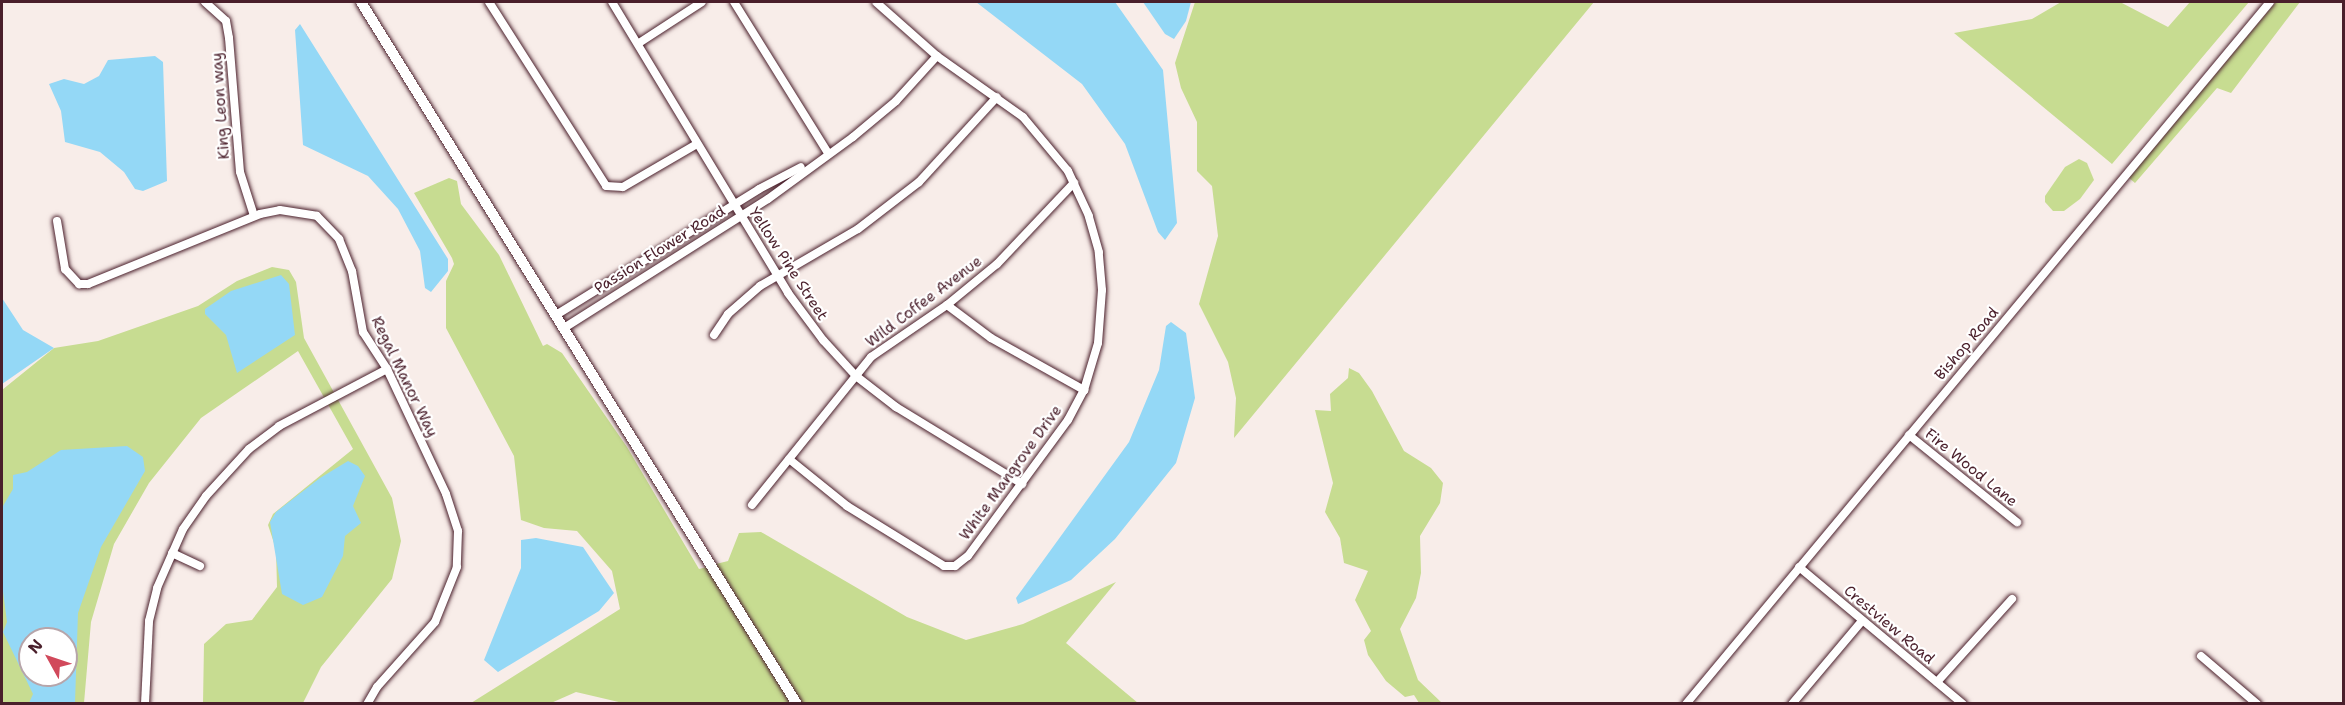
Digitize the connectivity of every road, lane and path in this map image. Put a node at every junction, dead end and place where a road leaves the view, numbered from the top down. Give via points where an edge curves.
1 (205, 2) edge
2 (361, 2) edge
3 (489, 2) edge
4 (612, 2) edge
5 (702, 2) edge
6 (734, 2) edge
7 (876, 2) edge
8 (2270, 2) edge
9 (639, 43) junction
10 (937, 56) junction
11 (998, 97) junction
12 (697, 144) junction
13 (828, 153) junction
14 (1074, 183) junction
15 (733, 204) junction
16 (254, 216) junction
17 (741, 216) junction
18 (57, 221) dead end
19 (777, 276) junction
20 (947, 305) junction
21 (556, 315) junction
22 (564, 328) junction
23 (714, 334) dead end
24 (387, 369) junction
25 (856, 376) junction
26 (1084, 390) junction
27 (1909, 435) junction
28 (789, 459) junction
29 (1022, 484) junction
30 (752, 505) dead end
31 (2017, 522) dead end
32 (172, 554) junction
33 (200, 566) dead end
34 (1799, 567) junction
35 (2012, 598) dead end
36 (1862, 621) junction
37 (2201, 656) dead end
38 (1936, 682) junction
39 (1953, 695) junction
40 (146, 704) edge
41 (367, 704) edge
42 (797, 704) edge
43 (1686, 704) edge
44 (1792, 704) edge
45 (1946, 704) edge
46 (1963, 704) edge
47 (2257, 704) edge

1 - 16 street, King Leon way via 226,21 230,38 240,171
2 - 21 main road
3 - 12 street via 606,186 623,188
4 - 9 street, Yellow Pine Street
5 - 9 street
6 - 13 street
7 - 10 street, White Mangrove Drive
8 - 27 street, Bishop Road
9 - 12 street, Yellow Pine Street
10 - 11 street, White Mangrove Drive
10 - 13 street, Passion Flower Road via 884,113
11 - 14 street, White Mangrove Drive via 1040,134
11 - 19 street via 906,194 858,229
12 - 15 street, Yellow Pine Street
13 - 15 street, Passion Flower Road
13 - 17 street, Passion Flower Road
14 - 20 street, Wild Coffee Avenue via 1014,248
14 - 26 street, White Mangrove Drive via 1096,240 1102,277 1098,343
15 - 17 street, Yellow Pine Street
15 - 21 street, Passion Flower Road
16 - 18 street, Regal Manor Way via 88,284 72,279 65,269
16 - 24 street, Regal Manor Way via 280,210 317,216 328,225 339,239 352,271 363,332
17 - 19 street, Yellow Pine Street
17 - 22 street, Passion Flower Road
19 - 23 street via 733,309
19 - 25 street, Yellow Pine Street via 812,326
20 - 25 street, Wild Coffee Avenue via 885,345
20 - 26 street via 991,338
21 - 22 main road
22 - 42 main road
24 - 32 street via 279,426 249,449 206,496
24 - 41 street, Regal Manor Way via 447,494 458,531 457,567 435,622 377,687
25 - 28 street, Wild Coffee Avenue
25 - 29 street, Yellow Pine Street via 933,433
26 - 29 street, White Mangrove Drive via 1068,420
27 - 31 street, Fire Wood Lane
27 - 34 street, Bishop Road
28 - 29 street, White Mangrove Drive via 847,506 944,566 955,566 968,556
28 - 30 street, Wild Coffee Avenue
32 - 33 street
32 - 40 street via 148,621
34 - 36 street, Crestview Road
34 - 43 street, Bishop Road
35 - 38 street
36 - 38 street, Crestview Road
36 - 44 street
37 - 47 street
38 - 39 street, Crestview Road
39 - 45 street
39 - 46 street, Crestview Road

